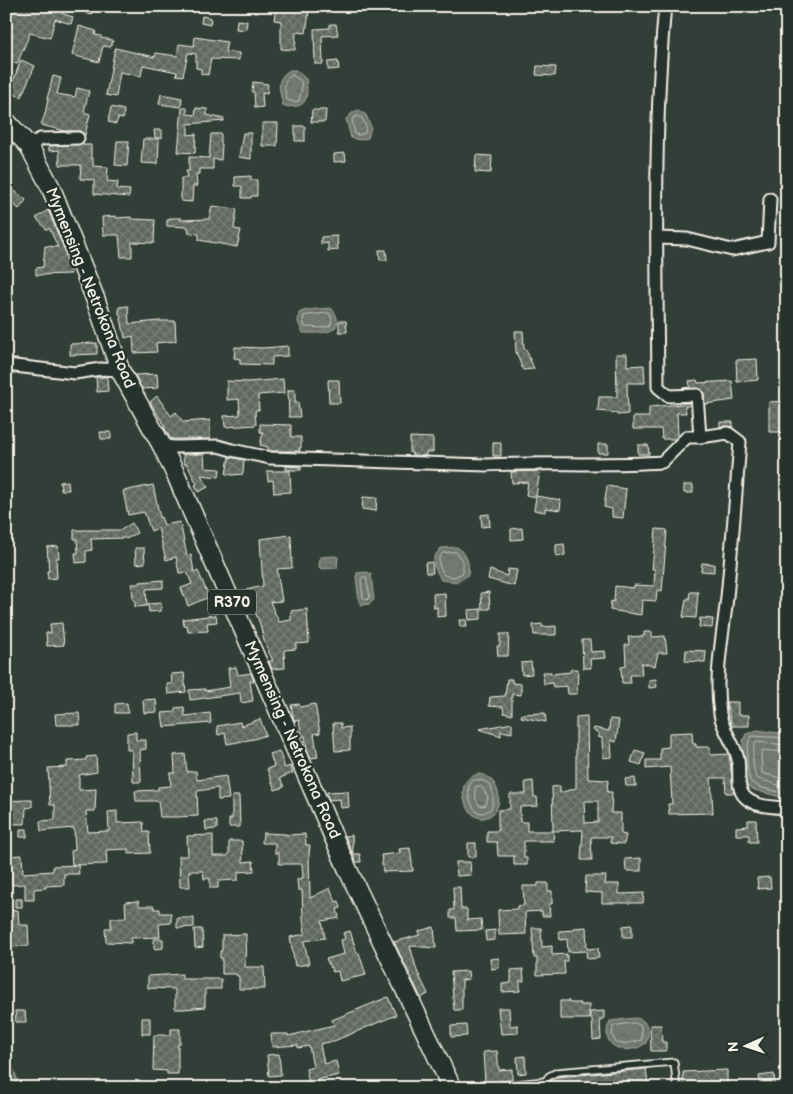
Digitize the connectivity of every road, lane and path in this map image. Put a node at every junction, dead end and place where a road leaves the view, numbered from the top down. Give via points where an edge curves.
1 (665, 6) edge
2 (6, 121) edge
3 (78, 138) dead end
4 (29, 146) junction
5 (770, 199) dead end
6 (657, 238) junction
7 (6, 365) edge
8 (120, 370) junction
9 (700, 437) junction
10 (162, 446) junction
11 (787, 808) edge
12 (452, 1088) edge
13 (480, 1088) edge
14 (677, 1088) edge

1 - 6 street via 660,56
2 - 4 main road, Mymensing - Netrokona Road / R370
3 - 4 street via 40,139
4 - 8 main road, Mymensing - Netrokona Road / R370 via 51,188
5 - 6 street via 768,242 732,250 687,239
6 - 9 street via 658,387 669,396 697,395
7 - 8 street via 75,373 101,368
8 - 10 main road, Mymensing - Netrokona Road / R370
9 - 10 street via 687,437 662,462 637,464 486,465 270,458 218,446
9 - 11 street via 728,433 740,442 718,666 722,722 732,740 743,796 752,802
10 - 12 main road, Mymensing - Netrokona Road / R370 via 348,870
13 - 14 lane via 544,1081 557,1072 674,1062

